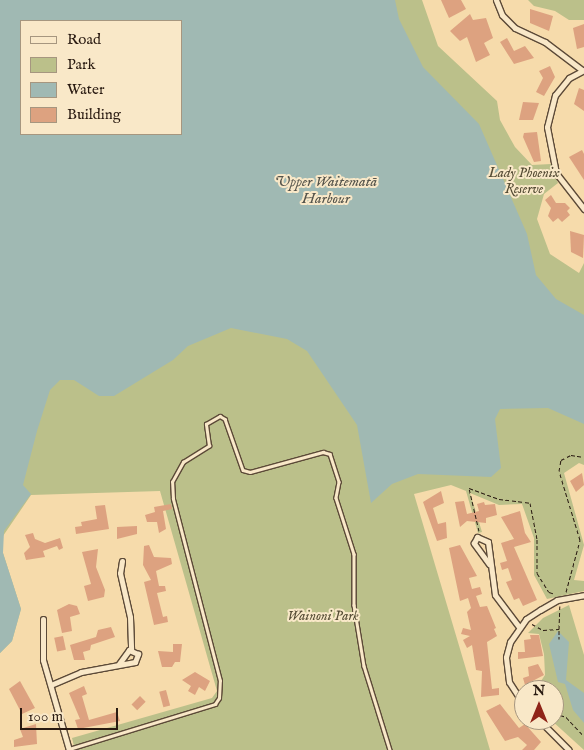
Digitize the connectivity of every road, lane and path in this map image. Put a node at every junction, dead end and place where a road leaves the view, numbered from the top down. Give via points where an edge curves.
1 (496, 0) edge
2 (583, 70) edge
3 (584, 209) edge
4 (584, 457) edge
5 (480, 534) dead end
6 (122, 561) dead end
7 (489, 564) junction
8 (584, 594) edge
9 (560, 605) dead end
10 (44, 619) dead end
11 (532, 624) dead end
12 (519, 627) junction
13 (559, 629) junction
14 (560, 639) dead end
15 (130, 649) junction
16 (119, 664) junction
17 (53, 684) junction
18 (514, 690) edge
19 (564, 716) edge
20 (550, 730) edge
21 (584, 736) edge
22 (69, 750) edge
23 (390, 750) edge
24 (569, 750) edge

1 - 2 street via 502,15 515,28 545,42
2 - 3 street via 554,96 547,127 556,173
4 - 5 path via 571,455 561,460 560,471 580,540 567,592 549,592 538,573 537,540 530,503 498,500 469,488
6 - 15 street via 120,573 130,617
7 - 7 street via 477,549 477,537 488,542
7 - 12 street via 495,595
8 - 12 street via 557,600
9 - 13 path
10 - 17 street via 41,649
11 - 13 path via 543,630
12 - 18 street via 506,662 509,682
13 - 14 path
15 - 16 street
15 - 16 street via 138,654 137,660
16 - 17 street via 81,672
17 - 22 street via 52,693
19 - 21 path
20 - 24 street
22 - 23 lane via 215,704 219,698 220,681 172,482 183,462 209,446 206,424 220,416 225,420 243,470 250,472 323,452 330,454 339,482 336,498 354,554 354,604 364,666

